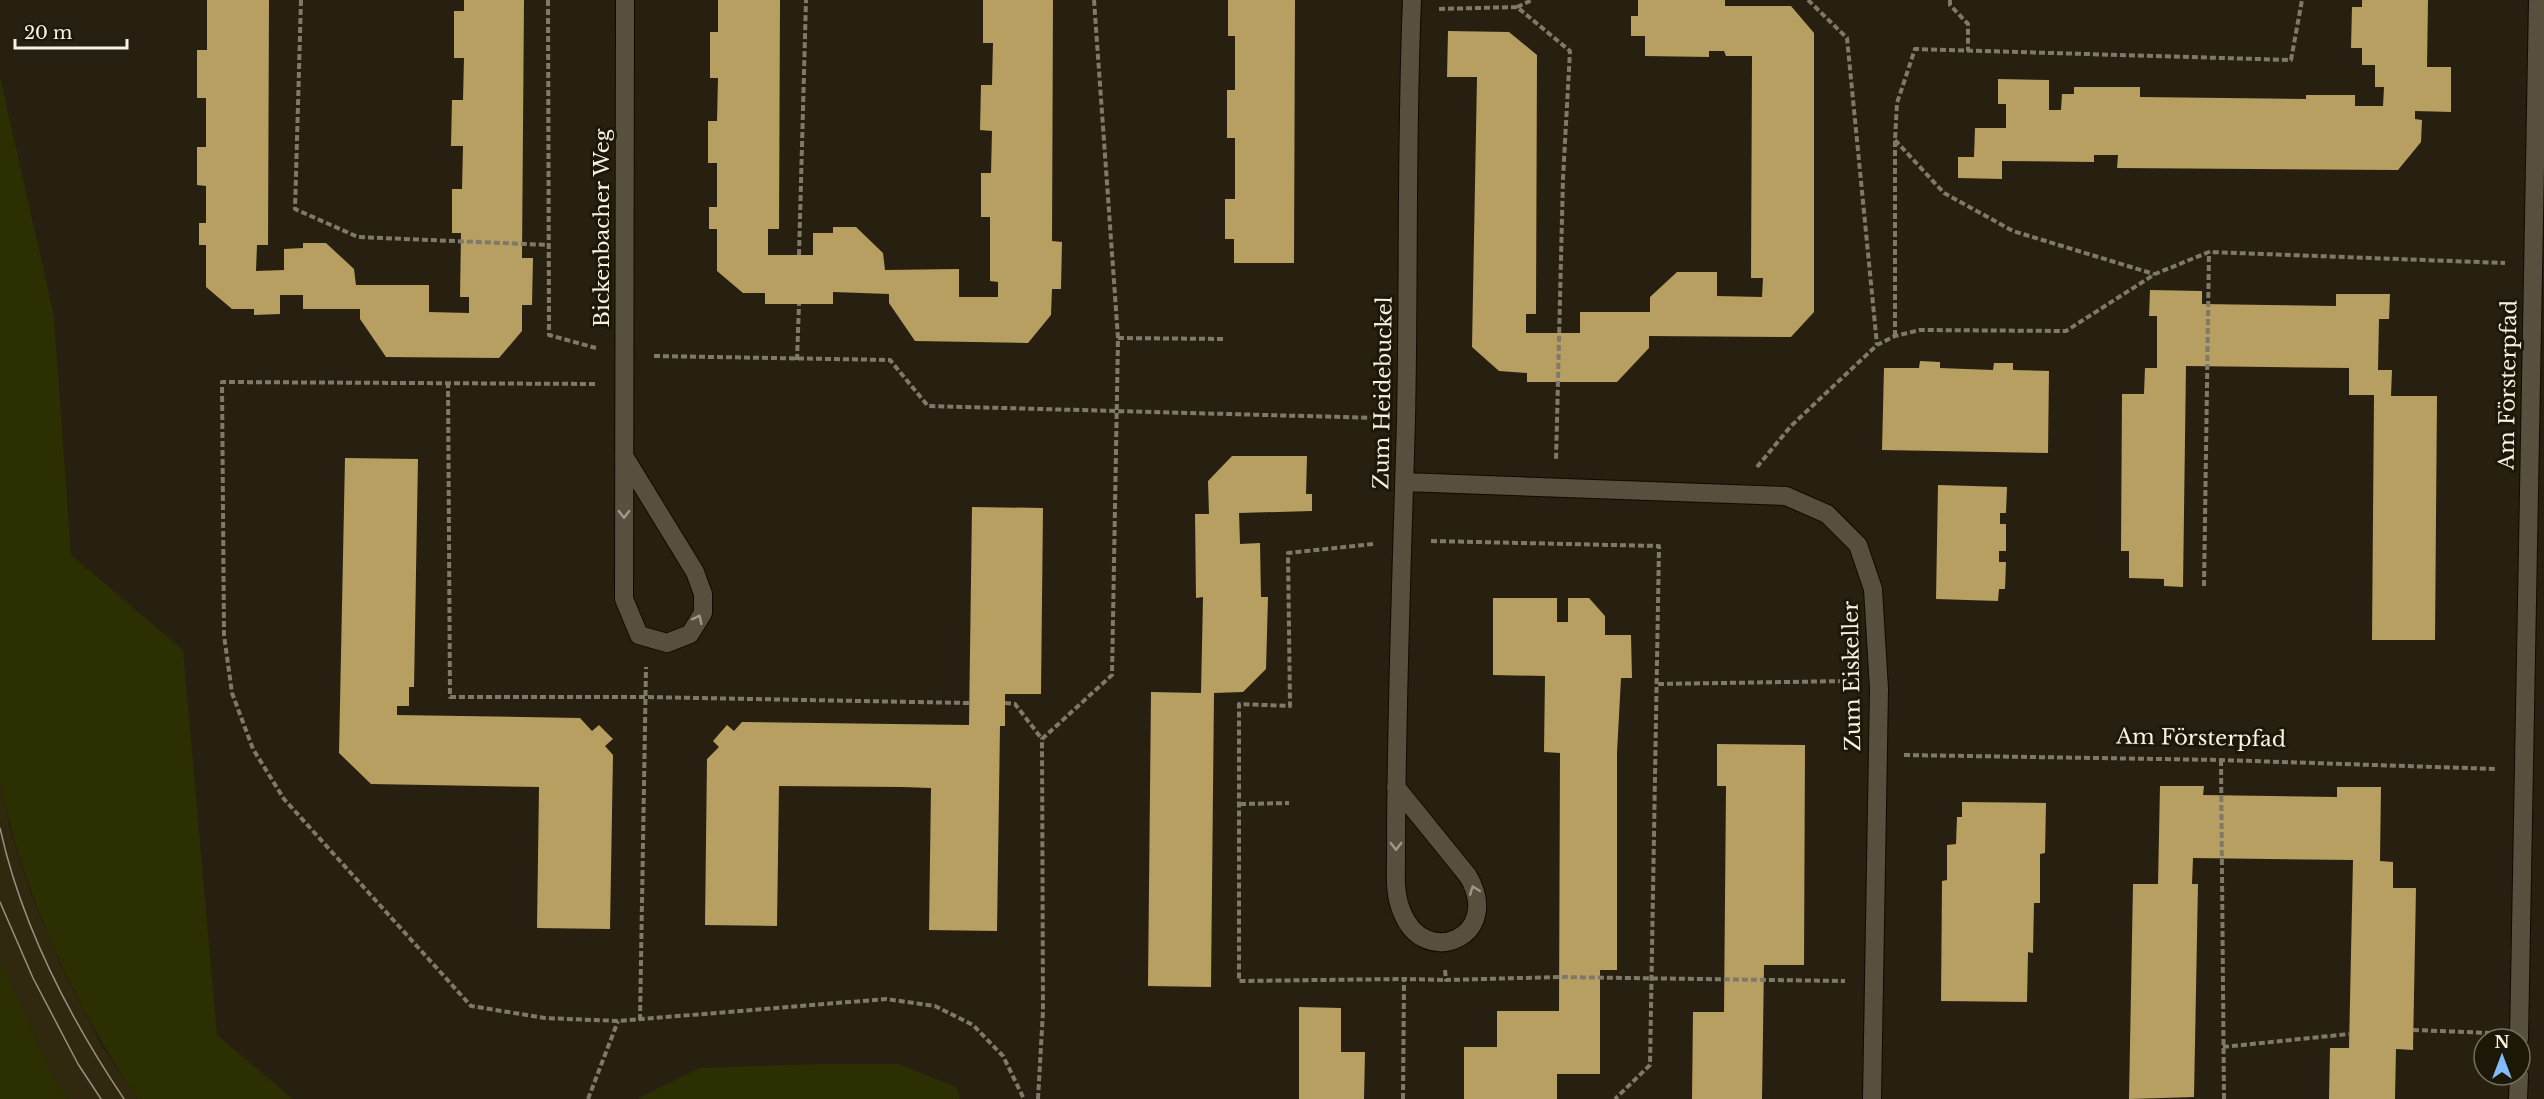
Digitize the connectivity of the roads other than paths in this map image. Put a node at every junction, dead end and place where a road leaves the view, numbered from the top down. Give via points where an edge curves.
1 (625, 0) edge
2 (2538, 0) edge
3 (1412, 5) edge
4 (624, 456) junction
5 (1404, 482) junction
6 (1396, 788) junction
7 (2519, 1027) edge
8 (1872, 1099) edge

1 - 4 street, Bickenbacher Weg
2 - 7 street, Am Försterpfad
3 - 5 street, Zum Heidebuckel
4 -> 4 street, Bickenbacher Weg via 624,599 639,635 667,643 690,634 703,613 703,594 695,572
5 - 6 street, Zum Heidebuckel
5 - 8 street, Zum Eiskeller via 1786,496 1827,514 1858,545 1873,589 1879,681
6 -> 6 street, Zum Heidebuckel via 1396,891 1402,914 1412,930 1427,940 1453,942 1466,935 1478,910 1477,892

